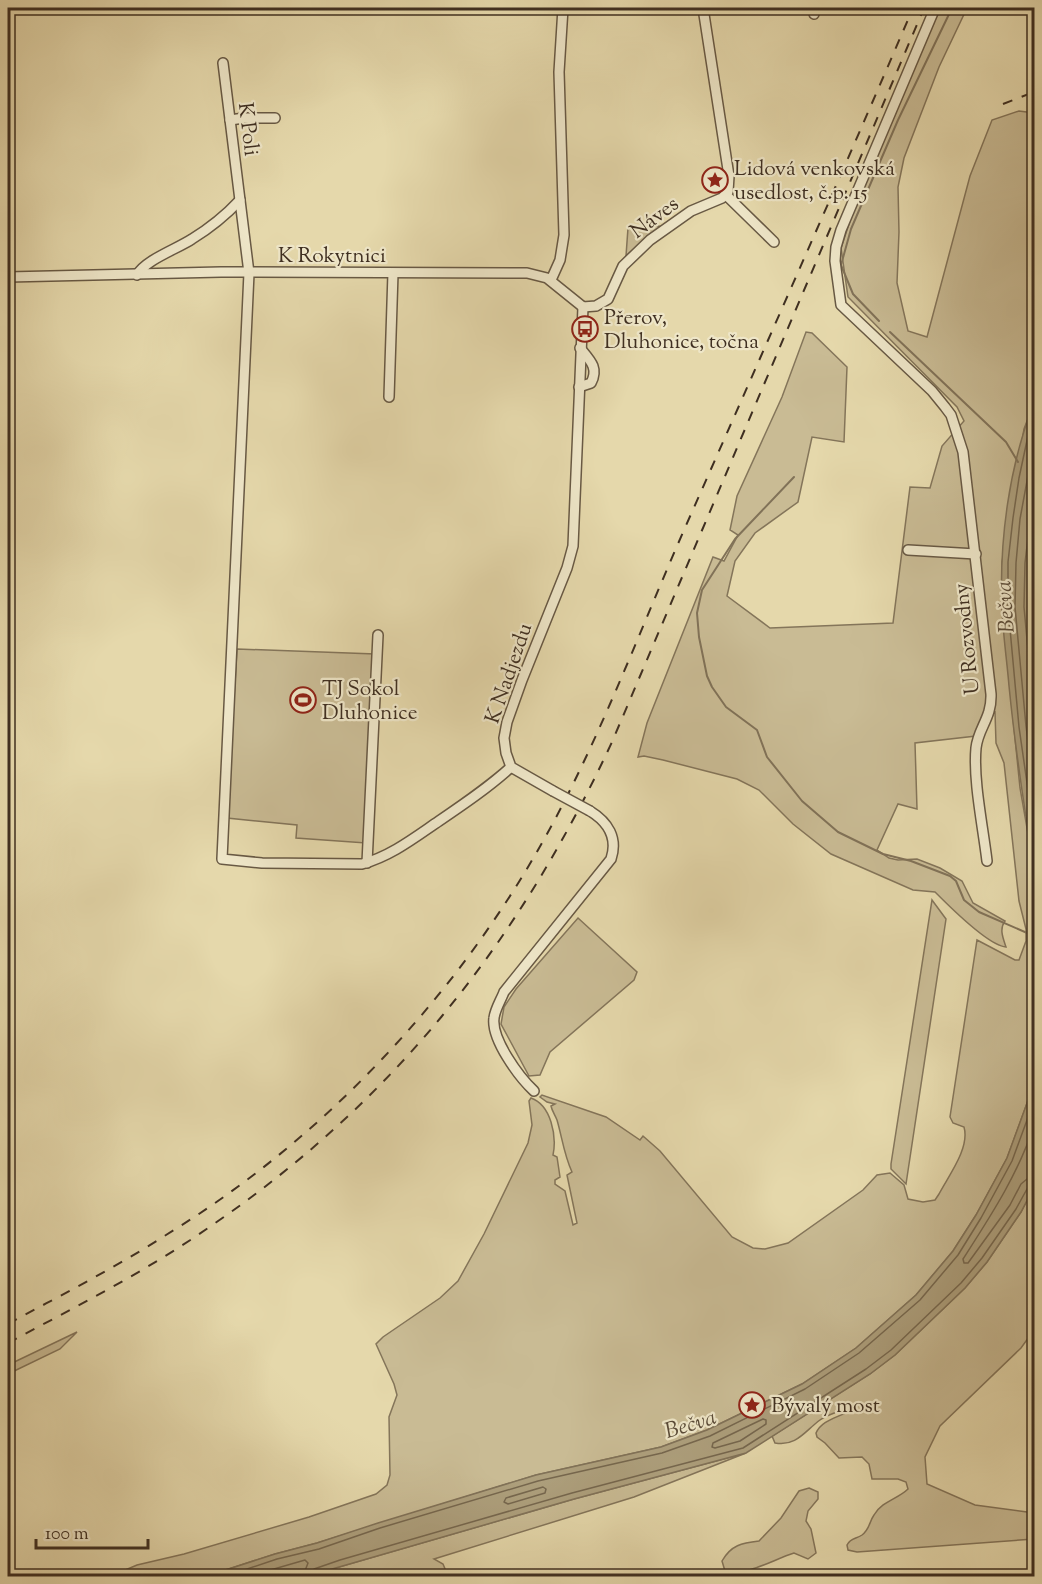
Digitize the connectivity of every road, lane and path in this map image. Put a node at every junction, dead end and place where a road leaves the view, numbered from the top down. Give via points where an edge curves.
1 (563, 8) edge
2 (703, 8) edge
3 (935, 8) edge
4 (223, 63) dead end
5 (275, 118) dead end
6 (230, 120) junction
7 (726, 195) junction
8 (240, 200) junction
9 (774, 242) dead end
10 (249, 273) junction
11 (393, 273) junction
12 (137, 275) junction
13 (8, 277) edge
14 (551, 280) junction
15 (583, 307) junction
16 (580, 348) junction
17 (579, 387) junction
18 (389, 397) dead end
19 (908, 550) dead end
20 (976, 554) junction
21 (378, 635) dead end
22 (511, 767) junction
23 (987, 861) dead end
24 (367, 863) junction
25 (534, 1090) dead end

1 - 14 street via 559,72 564,235 560,260
2 - 7 street via 729,176
3 - 20 street, U Rozvodny via 838,241 835,261 841,305 932,391 951,415 963,452
4 - 6 street, K Poli
5 - 6 street
6 - 8 street, K Poli
7 - 9 street
7 - 15 street, Náves via 691,210 650,240 623,266 608,298 596,306
8 - 10 street, K Poli
8 - 12 street via 204,231 143,266
10 - 11 street, K Rokytnici
10 - 12 street, K Rokytnici
10 - 24 street, K Poli via 222,859
11 - 14 street, K Rokytnici via 526,273
11 - 18 street
12 - 13 street, K Rokytnici
14 - 15 street, K Rokytnici
15 - 16 street, K Nadjezdu
16 - 17 street, K Nadjezdu
16 - 17 street via 595,370 591,383
17 - 22 street, K Nadjezdu via 573,546 507,722 504,746
19 - 20 street, U Rozvodny
20 - 23 street, U Rozvodny via 991,701 976,759
21 - 24 street
22 - 24 street via 384,858
22 - 25 street, bridge via 602,819 610,830 613,847 611,859 504,992 494,1017 495,1035 525,1083

